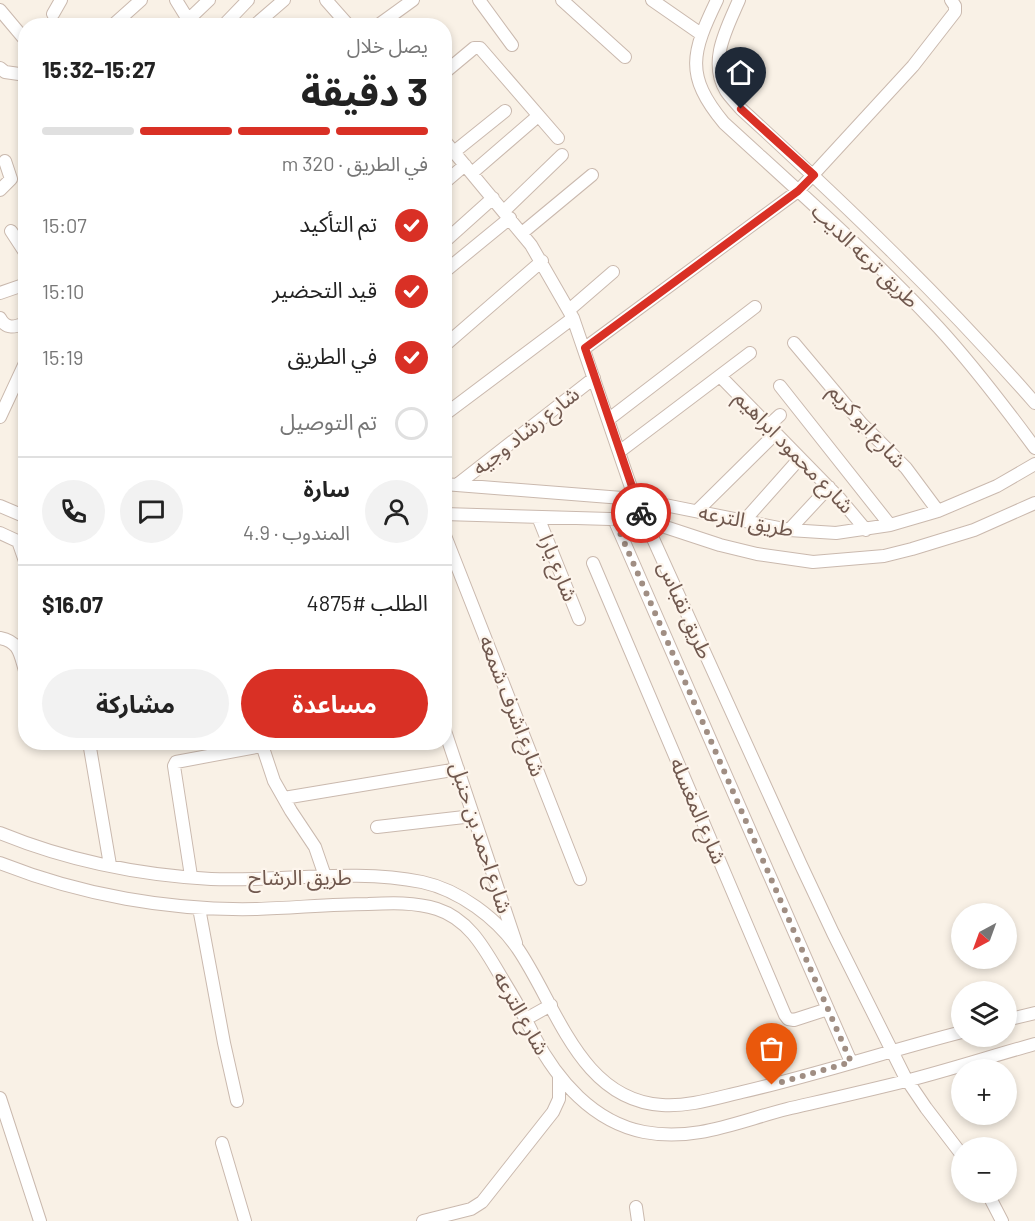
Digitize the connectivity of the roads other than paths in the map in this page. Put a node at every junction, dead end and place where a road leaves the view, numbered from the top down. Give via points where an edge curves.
1 (61, 0) edge
2 (141, 0) edge
3 (176, 0) edge
4 (209, 0) edge
5 (248, 0) edge
6 (284, 0) edge
7 (326, 0) edge
8 (413, 0) edge
9 (479, 0) edge
10 (562, 0) edge
11 (652, 0) edge
12 (717, 0) edge
13 (739, 0) edge
14 (951, 0) edge
15 (0, 10) edge
16 (53, 14) dead end
17 (121, 18) edge
18 (187, 18) edge
19 (194, 18) edge
20 (231, 18) edge
21 (264, 18) edge
22 (342, 18) edge
23 (388, 18) edge
24 (18, 31) edge
25 (701, 34) junction
26 (512, 45) dead end
27 (625, 57) dead end
28 (452, 66) edge
29 (0, 68) edge
30 (18, 74) edge
31 (505, 111) dead end
32 (538, 116) junction
33 (558, 138) dead end
34 (452, 150) edge
35 (454, 152) junction
36 (562, 155) dead end
37 (5, 161) edge
38 (468, 169) junction
39 (592, 175) dead end
40 (812, 176) junction
41 (452, 178) edge
42 (800, 189) junction
43 (0, 190) edge
44 (493, 198) junction
45 (507, 214) junction
46 (11, 231) dead end
47 (522, 232) junction
48 (452, 235) edge
49 (18, 242) edge
50 (542, 261) junction
51 (452, 265) edge
52 (613, 272) dead end
53 (18, 287) edge
54 (0, 293) edge
55 (755, 307) dead end
56 (571, 314) junction
57 (0, 318) edge
58 (18, 325) edge
59 (452, 339) edge
60 (794, 343) dead end
61 (585, 348) junction
62 (750, 353) dead end
63 (720, 376) junction
64 (18, 378) edge
65 (594, 378) junction
66 (780, 386) dead end
67 (1035, 403) edge
68 (452, 409) edge
69 (780, 415) dead end
70 (0, 417) edge
71 (609, 419) junction
72 (772, 429) junction
73 (1035, 448) edge
74 (619, 452) junction
75 (800, 458) junction
76 (1035, 464) edge
77 (452, 484) edge
78 (458, 484) junction
79 (829, 487) junction
80 (634, 499) junction
81 (1035, 503) edge
82 (0, 506) edge
83 (697, 511) junction
84 (938, 511) junction
85 (18, 514) edge
86 (452, 514) edge
87 (538, 517) junction
88 (614, 519) junction
89 (644, 520) junction
90 (744, 521) junction
91 (890, 525) junction
92 (789, 530) junction
93 (866, 530) junction
94 (0, 533) edge
95 (18, 541) edge
96 (452, 553) edge
97 (592, 563) dead end
98 (579, 619) dead end
99 (0, 638) edge
100 (18, 650) edge
101 (90, 750) edge
102 (233, 750) edge
103 (264, 750) edge
104 (452, 750) edge
105 (458, 769) junction
106 (284, 798) junction
107 (473, 816) junction
108 (377, 827) dead end
109 (0, 833) edge
110 (0, 863) edge
111 (110, 865) junction
112 (191, 876) junction
113 (325, 876) junction
114 (580, 879) dead end
115 (199, 908) junction
116 (517, 947) junction
117 (828, 1009) junction
118 (538, 1012) junction
119 (1035, 1013) edge
120 (1017, 1017) edge
121 (951, 1036) edge
122 (1035, 1044) edge
123 (894, 1055) junction
124 (851, 1062) junction
125 (559, 1077) junction
126 (906, 1078) junction
127 (0, 1098) edge
128 (237, 1101) dead end
129 (951, 1141) edge
130 (222, 1143) dead end
131 (993, 1203) edge
132 (636, 1207) dead end
133 (40, 1221) edge
134 (244, 1221) edge
135 (423, 1221) edge
136 (638, 1221) edge
137 (1002, 1221) edge

1 - 16 street
2 - 17 street
3 - 18 street
4 - 19 street
5 - 20 street
6 - 21 street
7 - 22 street
8 - 23 street
9 - 26 street
10 - 27 street
11 - 25 street
12 - 25 street, طريق ترعه الديب
13 - 40 street, طريق ترعه الديب via 718,55 725,90
14 - 40 street via 955,12 933,42
15 - 24 street
25 - 42 street, طريق ترعه الديب via 696,68 710,106 724,123
28 - 32 street via 474,48 482,50
29 - 30 street
31 - 35 street
32 - 33 street
32 - 38 street
34 - 35 street, طريق نقباس
35 - 38 street, طريق نقباس
36 - 45 street
37 - 43 street via 11,179
38 - 41 street
38 - 44 street, طريق نقباس
39 - 47 street
40 - 42 street
40 - 67 street, طريق ترعه الديب via 903,260
42 - 61 street
42 - 73 street, طريق ترعه الديب via 937,327 989,386
44 - 45 street, طريق نقباس
44 - 48 street
45 - 47 street, طريق نقباس
45 - 51 street
46 - 49 street
47 - 50 street, طريق نقباس
50 - 56 street, طريق نقباس
50 - 59 street
52 - 56 street
53 - 54 street
55 - 71 street
56 - 61 street, طريق نقباس
56 - 68 street
57 - 58 street via 4,325
60 - 84 street, شارع ابو كريم via 862,424 906,468
61 - 65 street, طريق نقباس
62 - 63 street
63 - 72 street, شارع محمود ابراهيم
63 - 74 street
64 - 70 street
65 - 71 street, طريق نقباس
65 - 78 street, شارع رشاد وجيه
66 - 91 street
69 - 72 street
71 - 74 street, طريق نقباس
72 - 75 street, شارع محمود ابراهيم
72 - 83 street
74 - 80 street, طريق نقباس
75 - 79 street, شارع محمود ابراهيم
75 - 90 street
76 - 84 street, طريق الترعه via 997,486
77 - 78 street, طريق الترعه
78 - 80 street, طريق الترعه
79 - 92 street
79 - 93 street, شارع محمود ابراهيم
80 - 83 street, طريق الترعه
80 - 89 street, طريق نقباس
81 - 89 street, طريق الترعه via 974,530 912,549 884,556 813,562 720,545
82 - 85 street
83 - 90 street, طريق الترعه
84 - 91 street, طريق الترعه
86 - 87 street, طريق الترعه
87 - 88 street, طريق الترعه
87 - 98 street, شارع يارا
88 - 89 street, طريق الترعه
88 - 117 street
89 - 123 street, طريق نقباس via 819,904
90 - 92 street, طريق الترعه
91 - 93 street, طريق الترعه
92 - 93 street, طريق الترعه
94 - 95 street
96 - 114 street, شارع اشرف شمعه
97 - 117 street, شارع المغسله via 785,1015 794,1020
99 - 100 street via 9,639
101 - 111 street
102 - 112 street via 176,762 174,766
103 - 106 street via 274,782
104 - 105 street, شارع احمد بن حنبل
105 - 106 street
105 - 107 street, شارع احمد بن حنبل
106 - 113 street via 315,848
107 - 108 street
107 - 116 street, شارع احمد بن حنبل
109 - 111 street, طريق الرشاح
110 - 115 street, شارع الترعه via 67,885 146,902
111 - 112 street, طريق الرشاح
112 - 113 street, طريق الرشاح
113 - 116 street, طريق الرشاح via 422,882 446,889 489,917
115 - 118 street, شارع الترعه via 406,903 437,909 464,924
115 - 128 street
116 - 118 street, طريق الرشاح
117 - 124 street
118 - 124 street, شارع الترعه via 564,1031 584,1061 611,1089 632,1099 662,1105 695,1103
118 - 125 street, شارع الترعه via 551,1067
119 - 120 street
121 - 123 street, شارع الترعه
122 - 126 street, شارع الترعه
123 - 124 street, شارع الترعه
123 - 126 street, طريق نقباس
125 - 126 street, شارع الترعه via 584,1102 623,1126 678,1136 722,1128
125 - 135 street via 559,1099 553,1112 486,1198 471,1209
126 - 129 street, طريق نقباس
127 - 133 street
130 - 134 street
131 - 137 street
132 - 136 street

